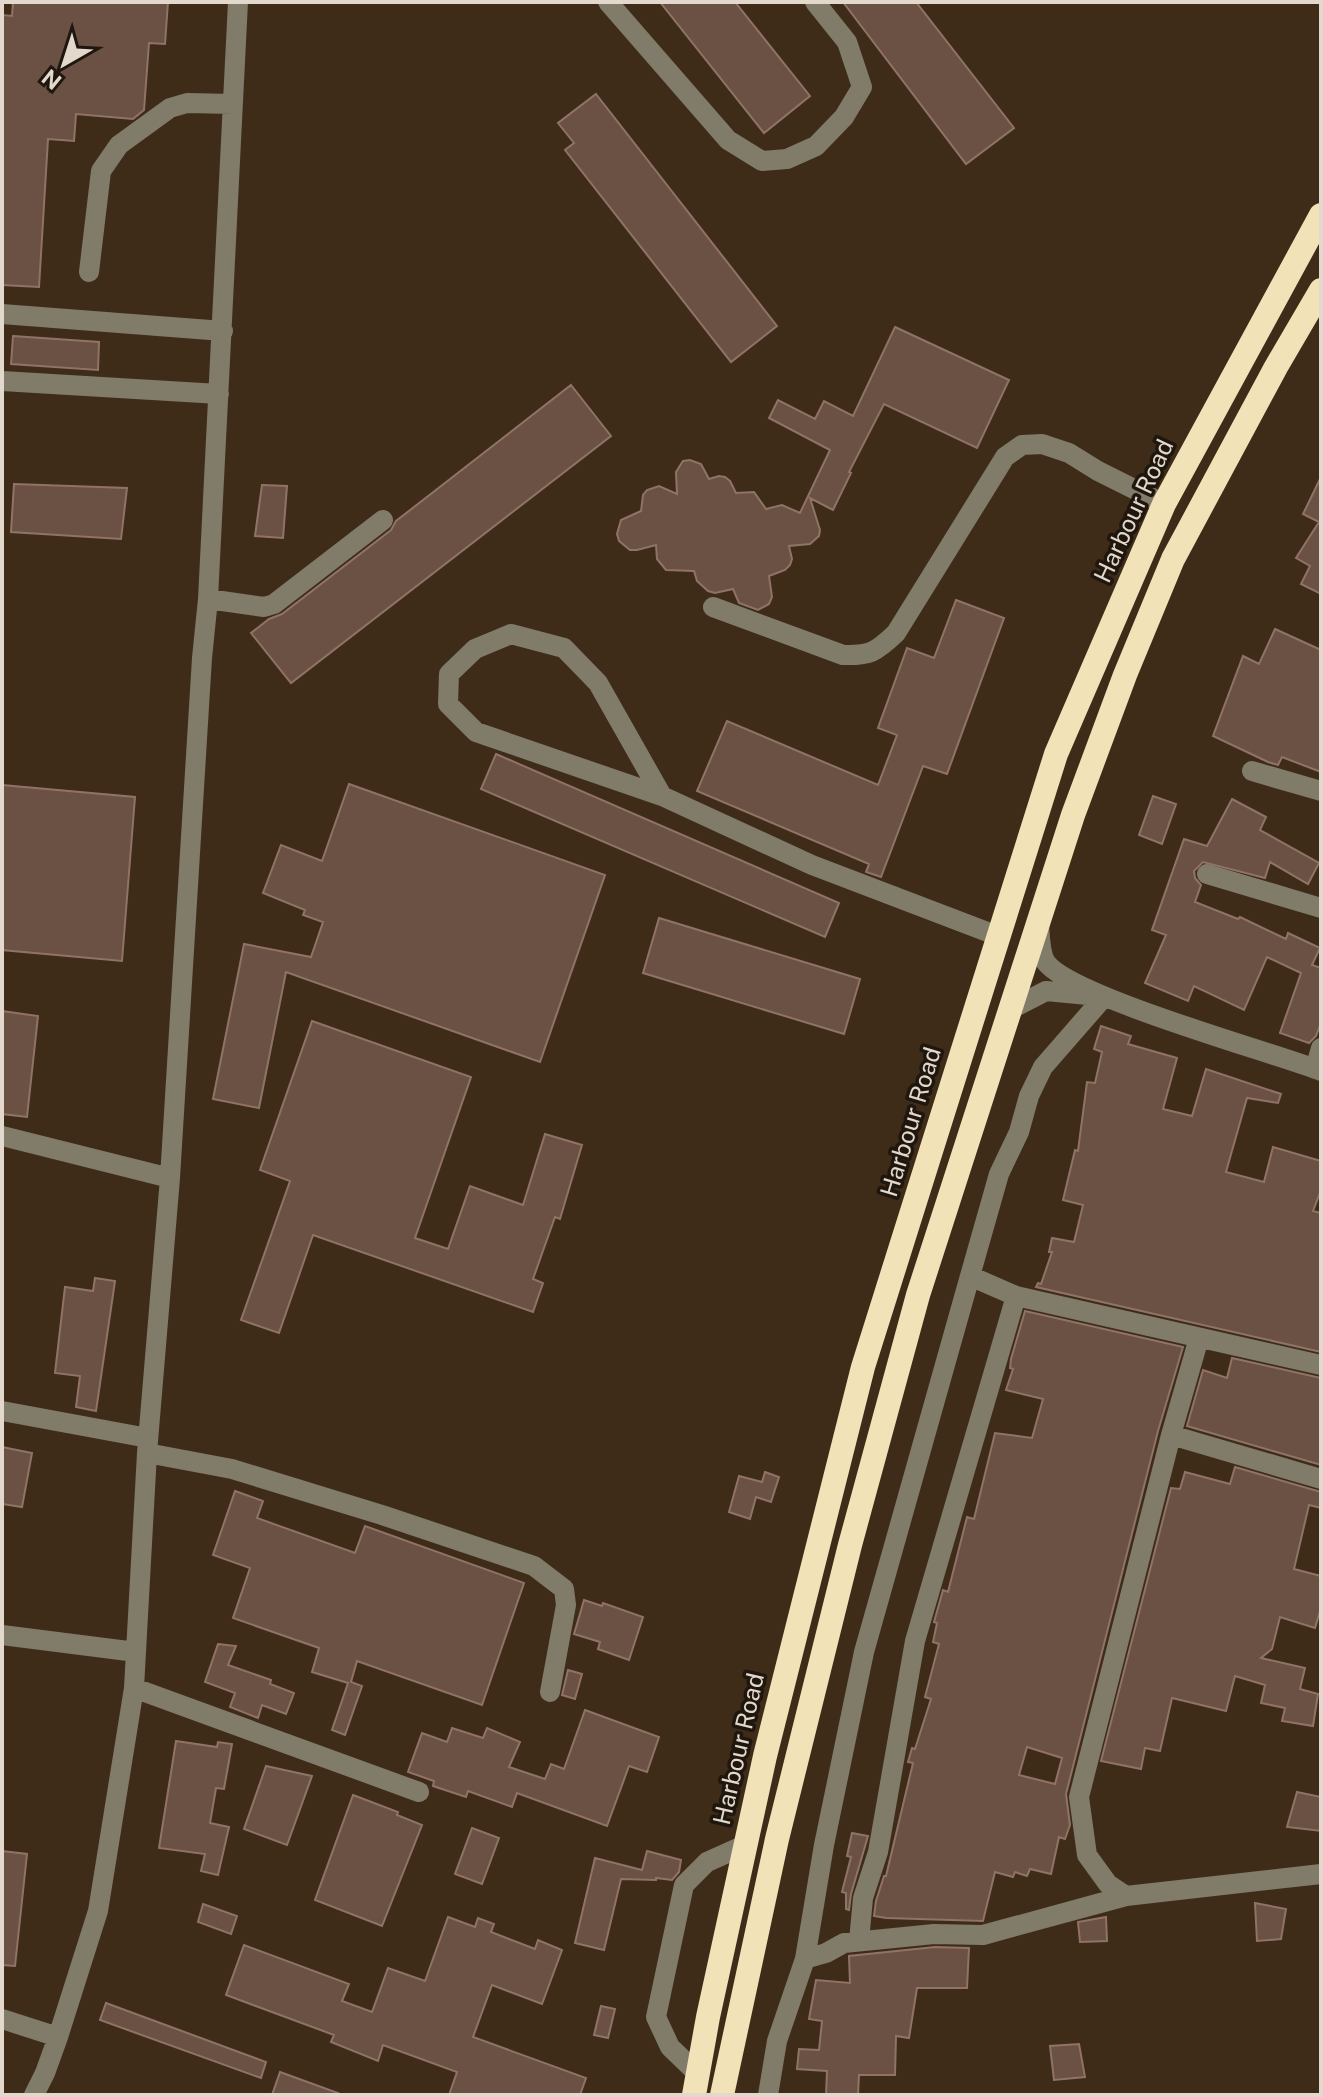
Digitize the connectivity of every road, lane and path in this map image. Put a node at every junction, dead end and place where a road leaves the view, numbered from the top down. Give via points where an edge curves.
1 (238, 2) edge
2 (608, 2) edge
3 (815, 2) edge
4 (233, 104) junction
5 (1321, 215) edge
6 (89, 272) dead end
7 (1321, 290) edge
8 (2, 314) edge
9 (223, 331) junction
10 (2, 381) edge
11 (219, 394) junction
12 (1164, 504) junction
13 (383, 520) dead end
14 (208, 599) junction
15 (713, 607) dead end
16 (1252, 771) dead end
17 (1321, 791) edge
18 (662, 796) junction
19 (1207, 874) dead end
20 (1321, 908) edge
21 (1038, 921) junction
22 (998, 936) junction
23 (1104, 997) junction
24 (1009, 1010) junction
25 (1321, 1048) edge
26 (1318, 1070) edge
27 (2, 1136) edge
28 (170, 1178) junction
29 (970, 1276) junction
30 (1016, 1296) junction
31 (1199, 1338) junction
32 (1321, 1365) edge
33 (2, 1411) edge
34 (1171, 1435) junction
35 (148, 1445) junction
36 (1321, 1479) edge
37 (2, 1635) edge
38 (136, 1652) junction
39 (134, 1688) junction
40 (550, 1692) dead end
41 (419, 1792) dead end
42 (745, 1845) junction
43 (1321, 1874) edge
44 (1126, 1896) junction
45 (859, 1941) junction
46 (805, 1959) junction
47 (2, 2019) edge
48 (58, 2037) junction
49 (696, 2084) edge
50 (34, 2095) edge
51 (722, 2095) edge
52 (768, 2095) edge

1 - 4 street
2 - 3 street via 728,140 762,161 787,159 816,146 844,117 862,87 847,42
4 - 6 street via 170,108 119,145 101,171
4 - 9 street
5 - 12 highway, Harbour Road
7 - 21 highway via 1173,559 1125,675
8 - 9 street
9 - 11 street
10 - 11 street
11 - 14 street
12 - 15 street via 1069,453 1042,444 1022,445 1005,457 896,633 865,656 843,655
12 - 22 highway, Harbour Road via 1056,754
13 - 14 street via 274,604
14 - 28 street
16 - 17 street
18 - 18 street via 476,732 448,704 449,674 475,649 511,634 564,648 598,683
18 - 22 street via 812,865
19 - 20 street
21 - 23 street via 1045,960 1057,974
21 - 24 highway
22 - 42 highway, Harbour Road via 863,1367
23 - 24 street via 1046,991
23 - 26 street
23 - 29 street via 1043,1067 1029,1096 999,1174
24 - 51 highway via 918,1295 850,1545 777,1839
25 - 26 street
27 - 28 street
28 - 35 street
29 - 30 street
29 - 46 street via 864,1652
30 - 31 street
30 - 45 street via 915,1641
31 - 32 street
31 - 34 street
33 - 35 street
34 - 36 street
34 - 44 street via 1079,1797 1087,1855 1108,1884
35 - 38 street
35 - 40 street via 534,1566 564,1589 566,1605
37 - 38 street
38 - 39 street
39 - 41 street
39 - 48 street via 98,1911
42 - 49 highway, Harbour Road
42 - 49 street via 707,1862 684,1885 656,2017
43 - 44 street
44 - 45 street via 983,1935
45 - 46 street
46 - 52 street via 777,2041
47 - 48 street
48 - 50 street

